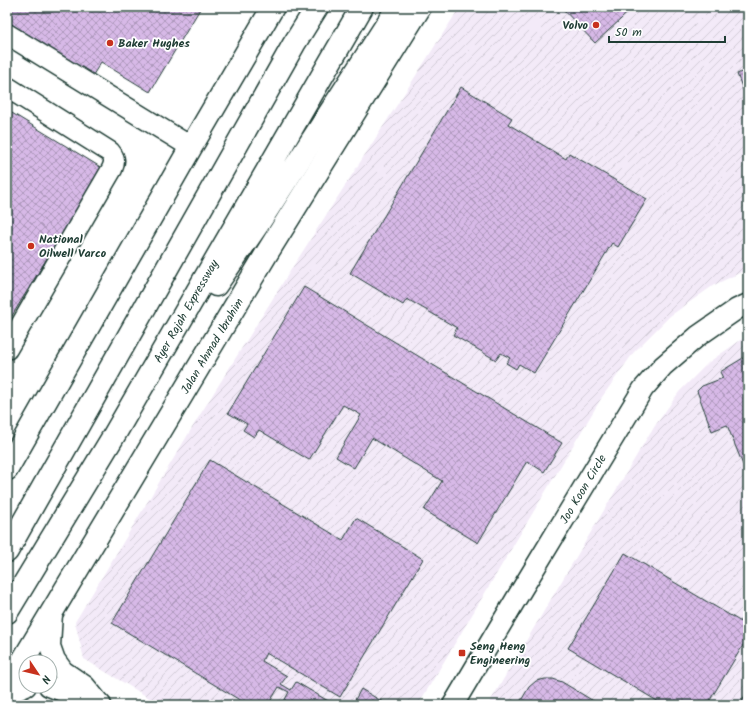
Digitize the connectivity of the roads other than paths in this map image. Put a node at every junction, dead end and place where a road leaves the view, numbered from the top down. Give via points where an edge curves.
1 (272, 7) edge
2 (302, 7) edge
3 (317, 7) edge
4 (362, 7) edge
5 (398, 7) edge
6 (420, 7) edge
7 (7, 34) edge
8 (294, 44) junction
9 (7, 88) edge
10 (191, 148) junction
11 (748, 304) edge
12 (7, 349) edge
13 (113, 437) junction
14 (7, 469) edge
15 (7, 551) edge
16 (7, 612) edge
17 (52, 613) junction
18 (7, 687) edge
19 (18, 689) edge
20 (58, 689) edge
21 (7, 697) edge
22 (100, 704) edge
23 (453, 705) edge

1 - 10 main road
2 - 8 main road
3 - 8 main road
4 - 13 main road, Ayer Rajah Expressway
5 - 13 main road via 258,224
6 - 17 main road, Jalan Ahmad Ibrahim via 267,254
7 - 10 street
8 - 15 main road
9 - 12 street via 110,152 115,163
10 - 14 main road
11 - 23 street, Joo Koon Circle via 698,336 663,366 643,389
13 - 16 main road, Ayer Rajah Expressway
17 - 18 main road, Jalan Ahmad Ibrahim
17 - 22 street via 50,646 55,660 64,671 85,686
19 - 21 street
20 - 22 street via 78,700

